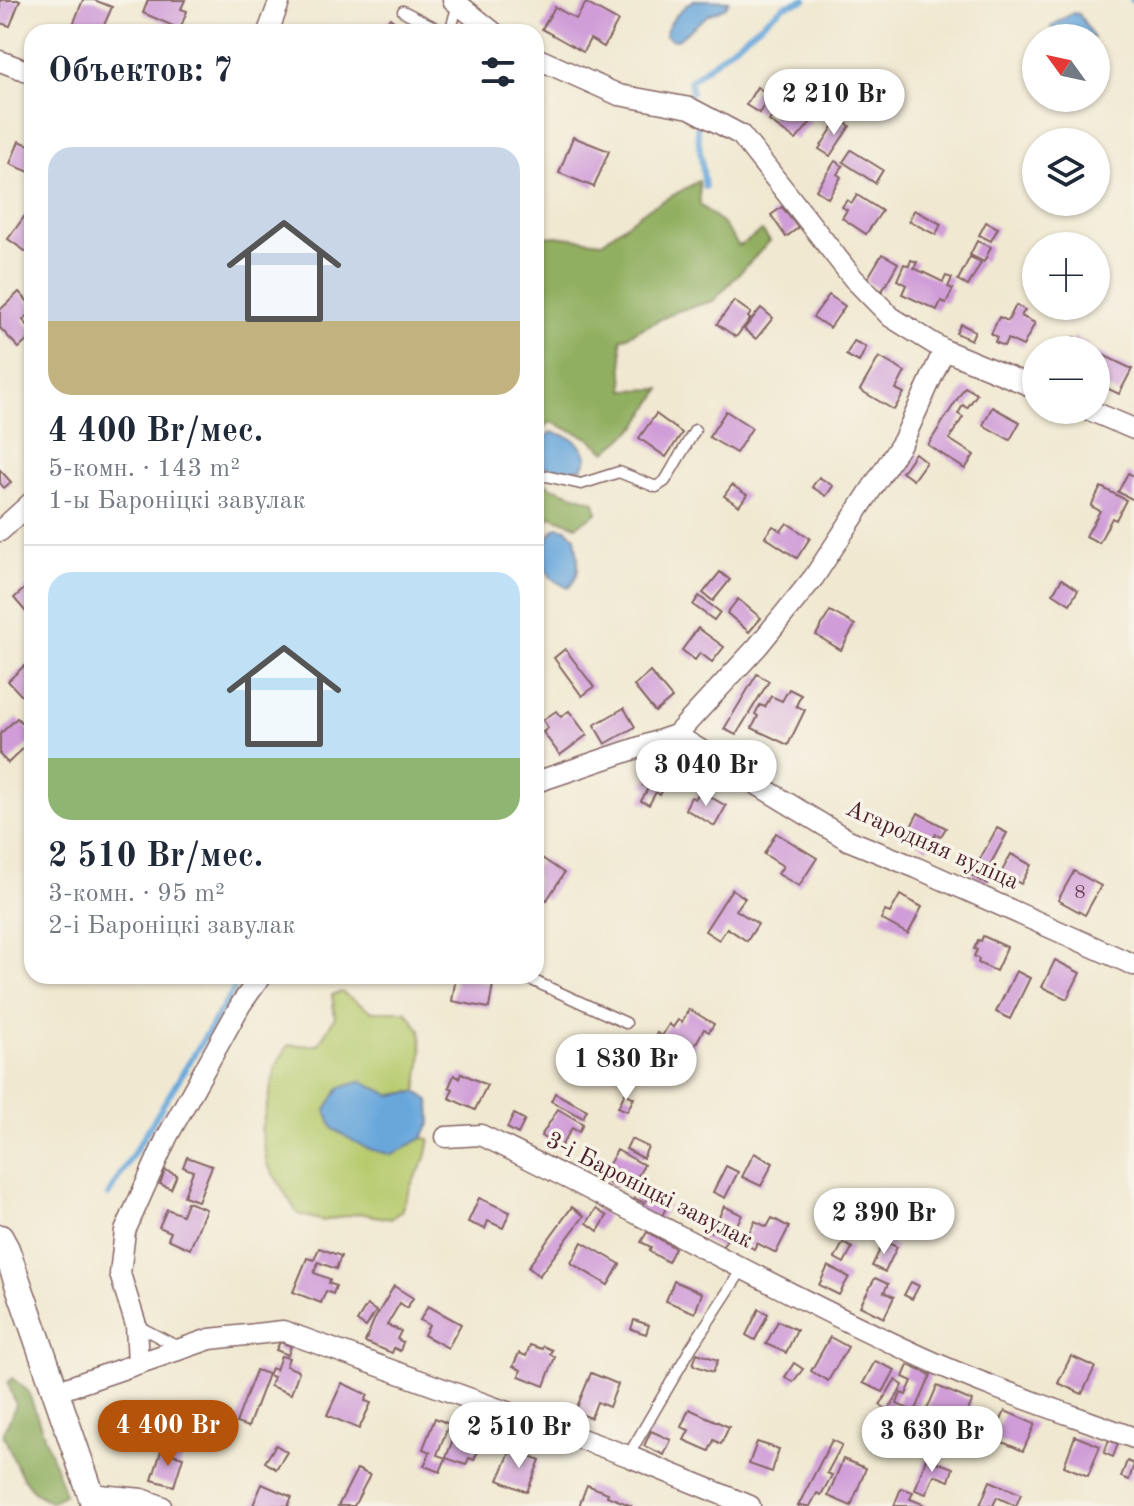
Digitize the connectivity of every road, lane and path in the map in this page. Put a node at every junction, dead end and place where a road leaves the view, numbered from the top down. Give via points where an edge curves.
1 (280, 0) edge
2 (465, 5) edge
3 (403, 11) dead end
4 (271, 24) edge
5 (422, 24) edge
6 (454, 24) edge
7 (485, 24) edge
8 (0, 61) edge
9 (544, 62) edge
10 (24, 70) edge
11 (944, 350) junction
12 (1022, 382) edge
13 (1110, 419) edge
14 (1134, 429) edge
15 (695, 430) dead end
16 (544, 476) edge
17 (24, 509) edge
18 (0, 531) edge
19 (676, 735) junction
20 (544, 779) edge
21 (1134, 965) edge
22 (255, 984) edge
23 (541, 984) edge
24 (626, 1023) dead end
25 (446, 1137) dead end
26 (0, 1238) edge
27 (743, 1268) junction
28 (136, 1325) junction
29 (181, 1349) junction
30 (138, 1363) junction
31 (55, 1392) junction
32 (1134, 1438) edge
33 (628, 1456) junction
34 (92, 1500) edge
35 (161, 1506) edge
36 (750, 1506) edge

1 - 4 street
2 - 6 lane
2 - 7 street
3 - 5 lane
8 - 10 street
9 - 11 street via 619,95 690,108 741,135 853,278 891,317
11 - 12 street
11 - 19 street via 903,441 814,577
13 - 14 street
15 - 16 lane via 665,481 656,487 619,472 581,484
17 - 18 street
19 - 20 street
19 - 21 street, Агародняя вуліца via 848,840
22 - 28 street via 167,1137 125,1231 120,1274
23 - 24 lane
25 - 27 street, 3-і Бароніцкі завулак via 481,1135
26 - 31 main road
27 - 32 street, 3-і Бароніцкі завулак via 927,1359
27 - 33 lane
28 - 29 lane
28 - 30 street
29 - 30 street
29 - 33 street via 210,1339 283,1331
30 - 31 street
31 - 34 main road
33 - 36 street
34 - 35 street via 142,1499

